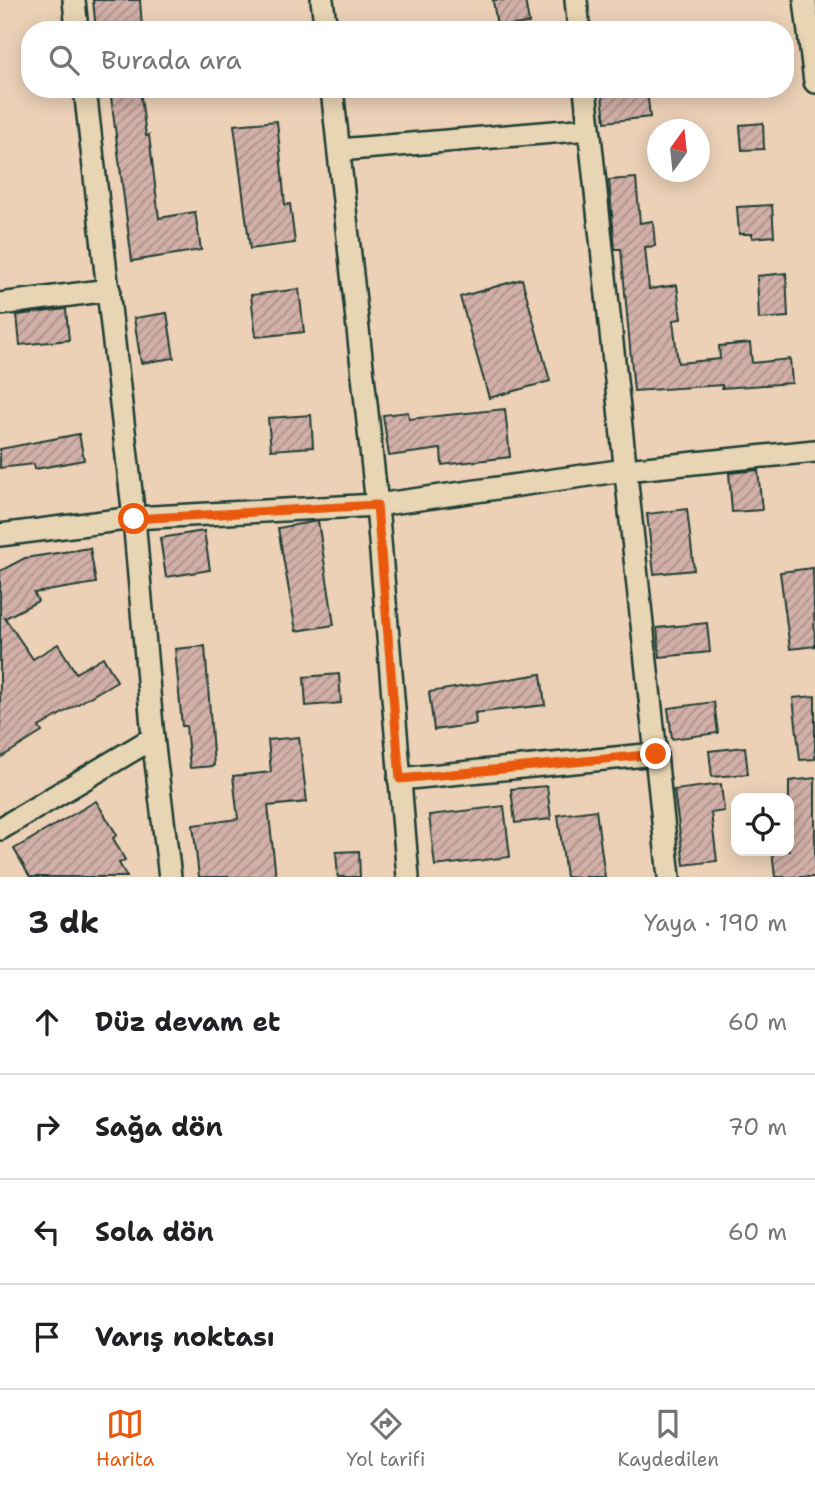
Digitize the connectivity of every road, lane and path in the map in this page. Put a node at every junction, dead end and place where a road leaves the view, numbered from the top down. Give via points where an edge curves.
1 (74, 0) edge
2 (323, 0) edge
3 (576, 0) edge
4 (806, 0) edge
5 (77, 21) edge
6 (325, 21) edge
7 (578, 21) edge
8 (815, 82) edge
9 (86, 98) edge
10 (333, 98) edge
11 (586, 98) edge
12 (589, 129) junction
13 (339, 150) junction
14 (109, 290) junction
15 (0, 304) edge
16 (815, 451) edge
17 (625, 470) junction
18 (377, 505) junction
19 (134, 519) junction
20 (0, 535) edge
21 (153, 738) junction
22 (656, 754) junction
23 (400, 779) junction
24 (0, 829) edge
25 (170, 877) edge
26 (408, 877) edge
27 (668, 877) edge

1 - 5 street
2 - 6 street
3 - 7 street
4 - 8 street
9 - 14 street
10 - 13 street
11 - 12 street
12 - 13 street
12 - 17 street
13 - 18 street
14 - 15 street
14 - 19 street
16 - 17 street
17 - 18 street
17 - 22 street
18 - 19 street
18 - 23 street
19 - 20 street
19 - 21 street
21 - 24 street
21 - 25 street
22 - 23 street
22 - 27 street
23 - 26 street

